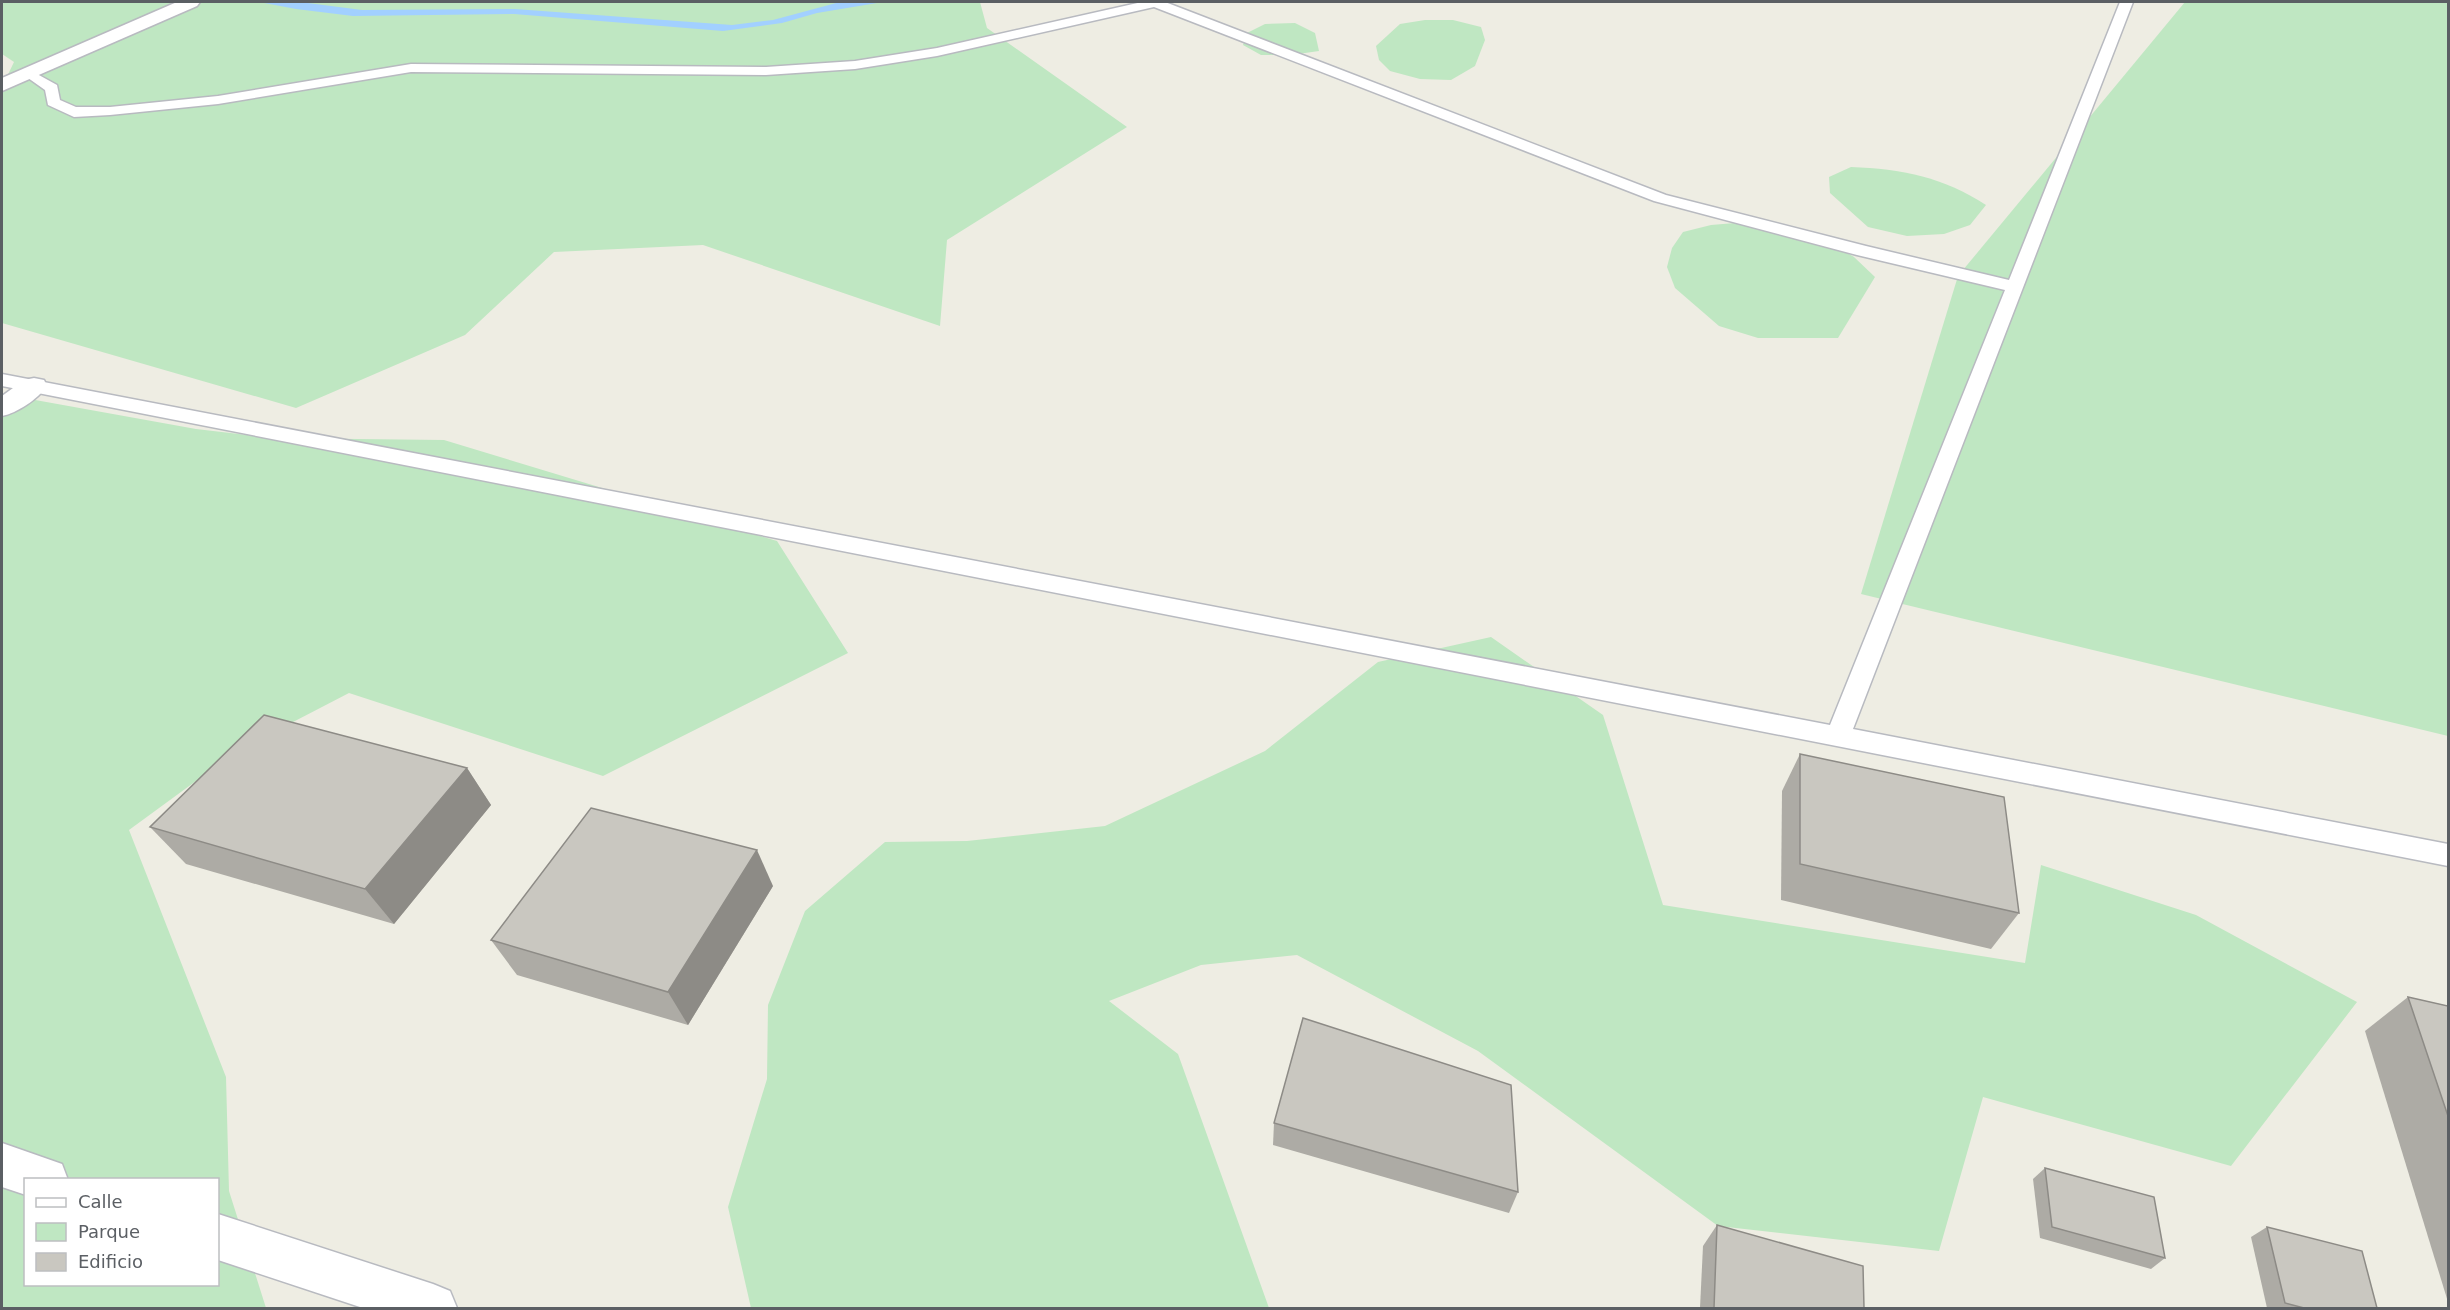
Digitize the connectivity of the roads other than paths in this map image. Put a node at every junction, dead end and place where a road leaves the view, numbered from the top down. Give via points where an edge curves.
1 (191, 2) edge
2 (1156, 2) edge
3 (2127, 2) edge
4 (28, 73) junction
5 (2, 85) edge
6 (2014, 287) junction
7 (2, 380) edge
8 (34, 386) junction
9 (2, 408) edge
10 (1838, 736) junction
11 (2448, 855) edge
12 (2, 1165) edge
13 (43, 1178) edge
14 (219, 1237) edge
15 (432, 1308) edge

1 - 4 street
2 - 4 lane via 937,52 855,65 766,71 411,68 218,100 74,112 53,102 52,88
2 - 6 lane via 1660,198
3 - 6 lane
4 - 5 street
6 - 10 lane
7 - 8 lane
8 - 9 street
8 - 10 lane
10 - 11 lane
12 - 13 street
14 - 15 street

